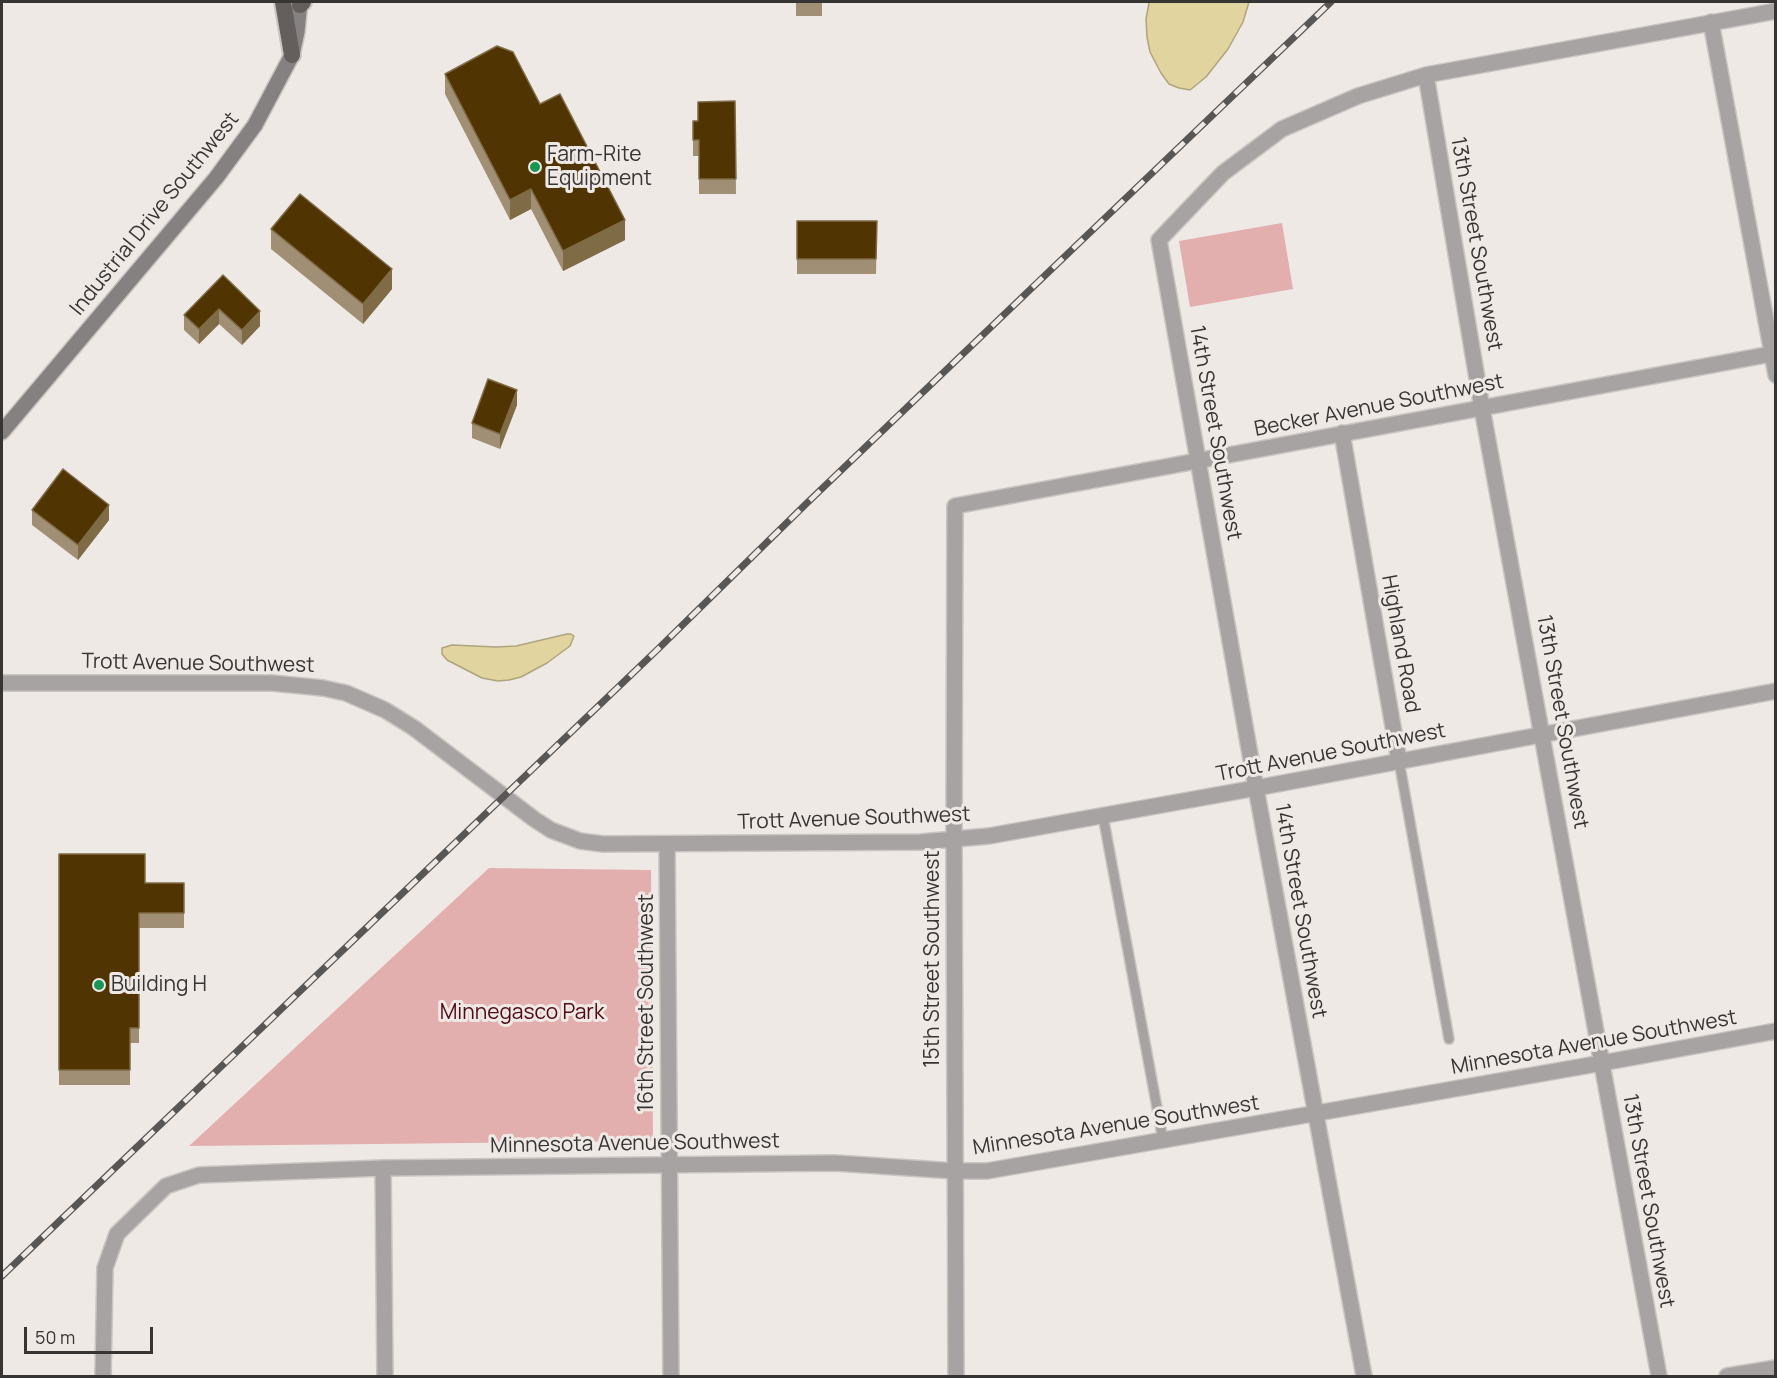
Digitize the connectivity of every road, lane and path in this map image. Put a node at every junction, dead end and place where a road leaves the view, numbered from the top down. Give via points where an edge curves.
1 (283, 2) edge
2 (301, 3) edge
3 (1776, 11) edge
4 (1711, 22) junction
5 (292, 55) junction
6 (1426, 75) junction
7 (1774, 354) edge
8 (1776, 375) edge
9 (1482, 408) junction
10 (2, 432) edge
11 (1342, 434) junction
12 (1198, 461) junction
13 (955, 506) joint
14 (2, 683) edge
15 (1776, 691) edge
16 (1543, 734) junction
17 (1399, 761) junction
18 (1256, 788) junction
19 (1103, 816) junction
20 (954, 839) junction
21 (667, 844) junction
22 (1776, 1031) edge
23 (1449, 1039) dead end
24 (1602, 1063) junction
25 (1316, 1114) junction
26 (1163, 1140) junction
27 (669, 1164) junction
28 (383, 1168) junction
29 (955, 1171) junction
30 (1776, 1368) edge
31 (103, 1377) edge
32 (385, 1377) edge
33 (671, 1377) edge
34 (956, 1377) edge
35 (1364, 1377) edge
36 (1659, 1377) edge
37 (1727, 1377) edge

1 - 5 highway
2 - 5 main road, Industrial Drive Southwest
3 - 4 street
4 - 6 street
4 - 7 street
5 - 10 main road, Industrial Drive Southwest via 265,109 223,170
6 - 9 street, 13th Street Southwest
6 - 12 street, 14th Street Southwest via 1358,96 1282,129 1223,173 1159,240
7 - 8 street
7 - 9 street, Becker Avenue Southwest
9 - 11 street, Becker Avenue Southwest
9 - 16 street, 13th Street Southwest
11 - 12 street, Becker Avenue Southwest
11 - 17 street, Highland Road
12 - 13 street, Becker Avenue Southwest
12 - 18 street, 14th Street Southwest
13 - 20 street, 15th Street Southwest
14 - 21 street, Trott Avenue Southwest via 272,683 323,687 386,710 551,830 603,844
15 - 16 street, Trott Avenue Southwest
16 - 17 street, Trott Avenue Southwest
16 - 24 street, 13th Street Southwest
17 - 18 street, Trott Avenue Southwest
17 - 23 lane, Highland Road
18 - 19 street, Trott Avenue Southwest
18 - 25 street, 14th Street Southwest
19 - 20 street, Trott Avenue Southwest
19 - 26 lane
20 - 21 street, Trott Avenue Southwest
20 - 29 street, 15th Street Southwest
21 - 27 street, 16th Street Southwest
22 - 24 street, Minnesota Avenue Southwest
24 - 25 street, Minnesota Avenue Southwest
24 - 36 street, 13th Street Southwest
25 - 26 street, Minnesota Avenue Southwest
25 - 35 street, 14th Street Southwest
26 - 29 street, Minnesota Avenue Southwest via 987,1171
27 - 28 street, Minnesota Avenue Southwest
27 - 29 street, Minnesota Avenue Southwest via 835,1163
27 - 33 street, 16th Street Southwest
28 - 31 street, Minnesota Avenue Southwest via 199,1175 166,1186 117,1234 105,1268
28 - 32 street
29 - 34 street, 15th Street Southwest
30 - 37 street

